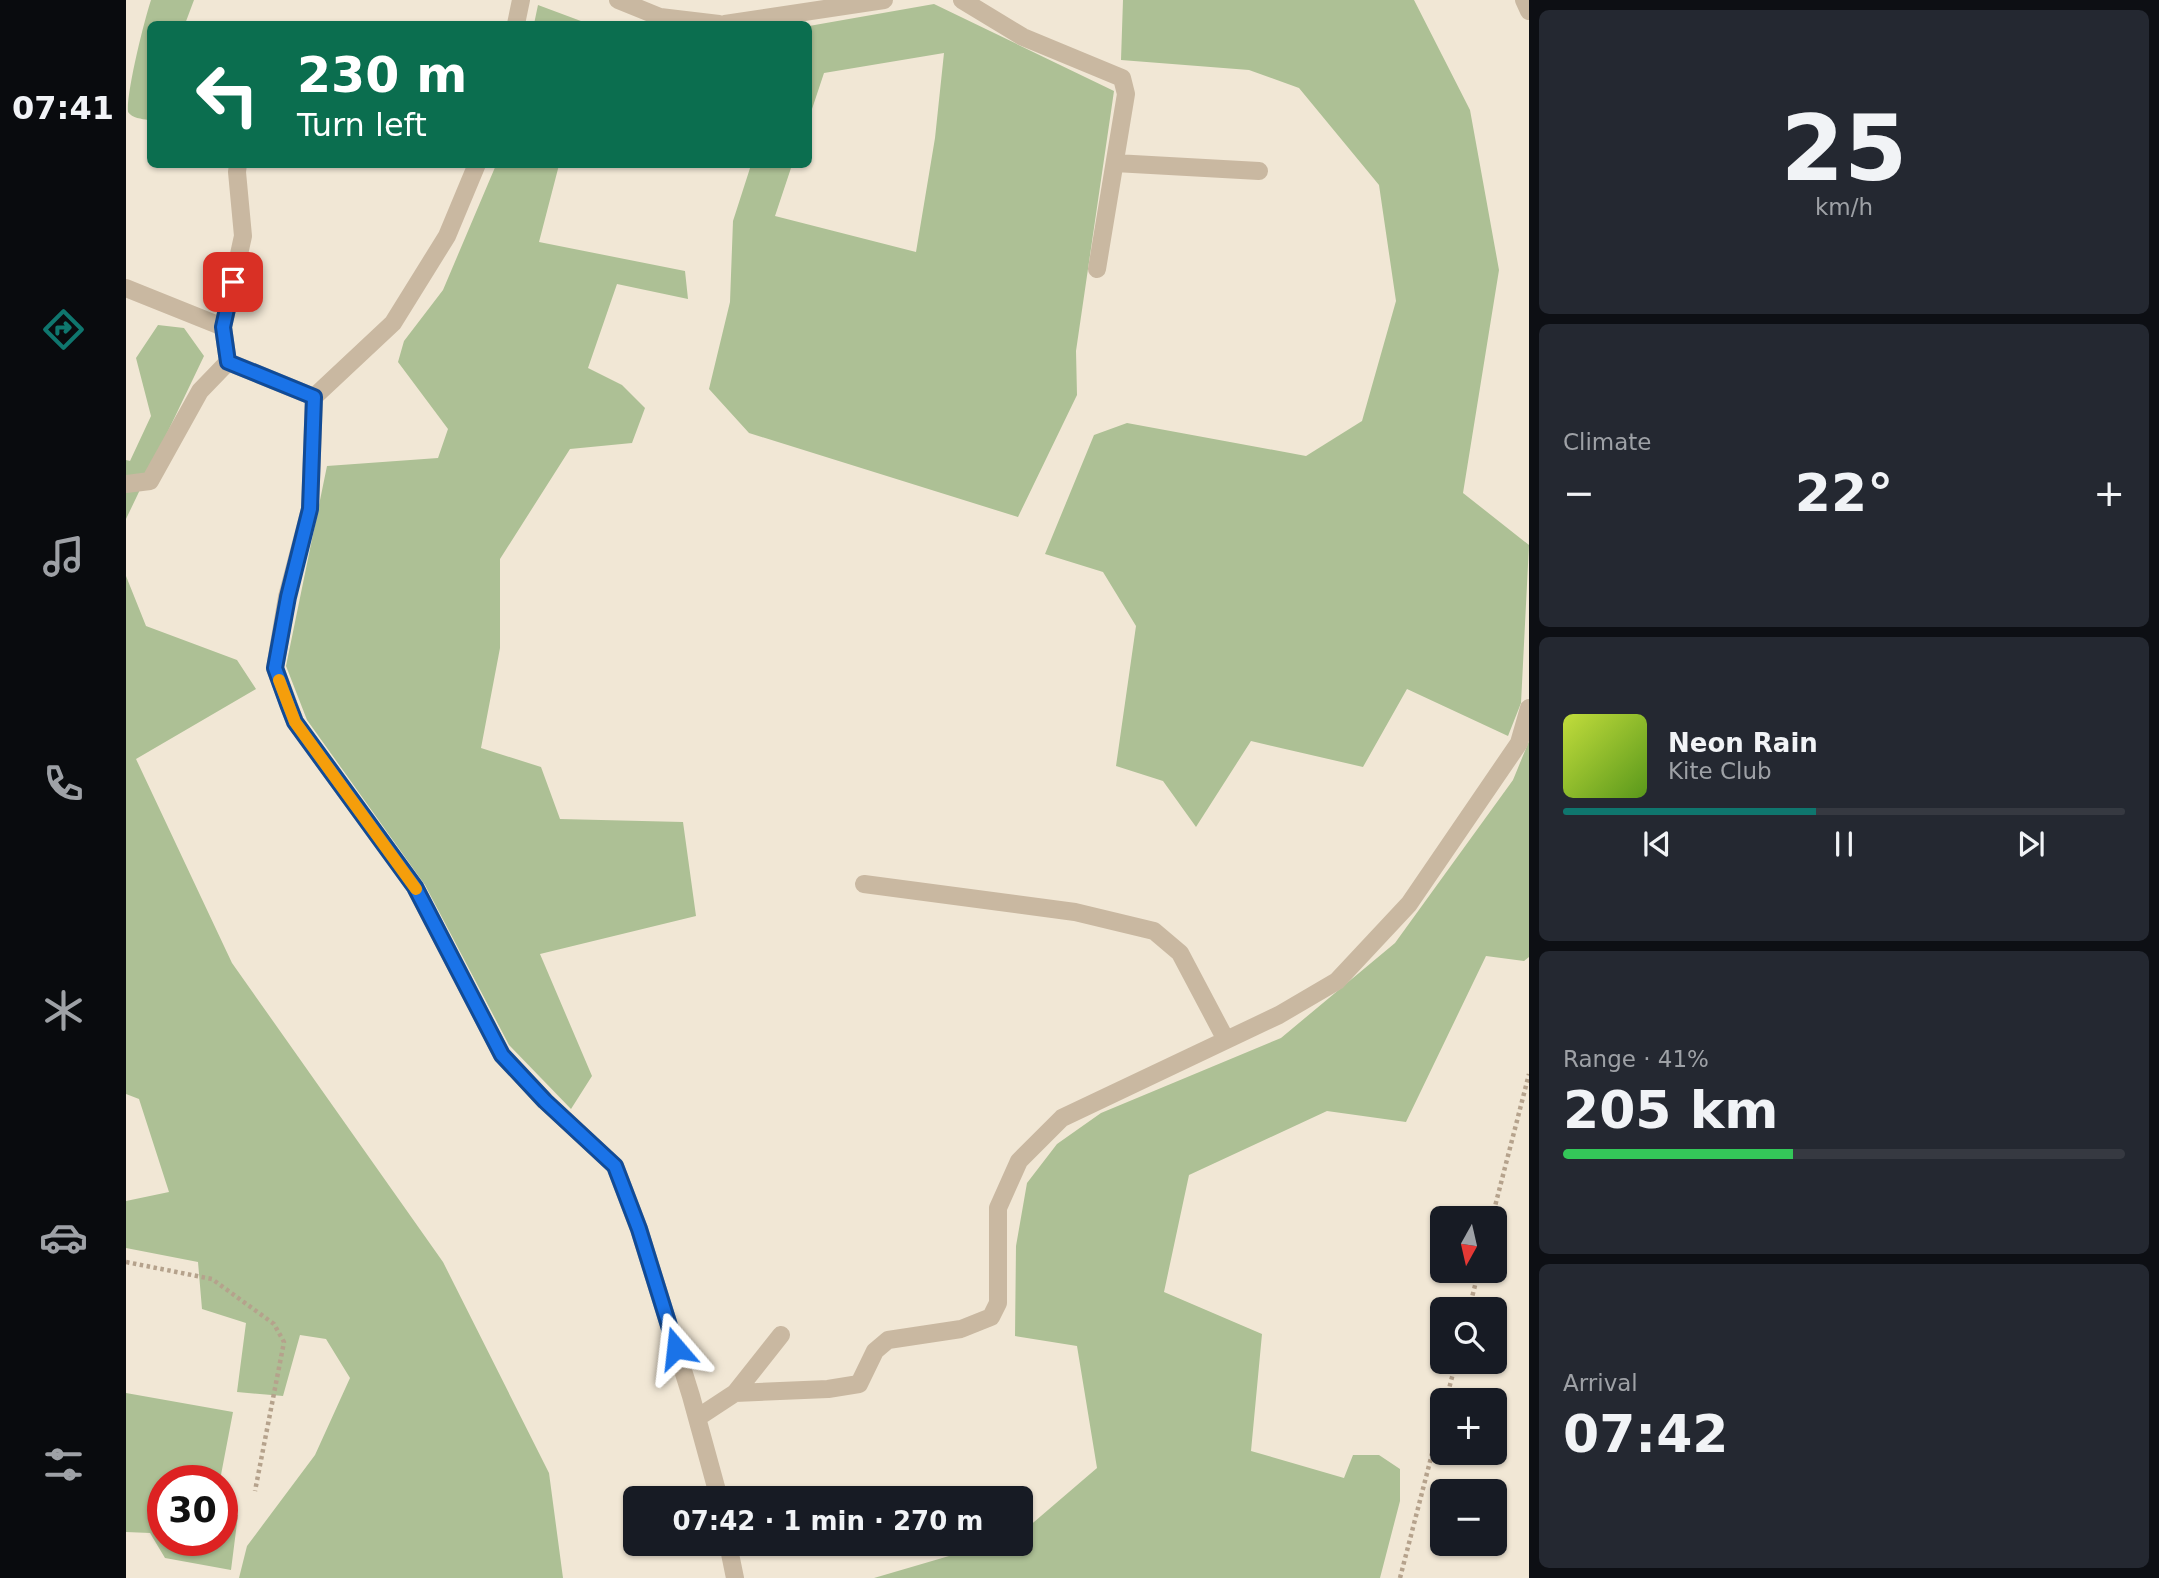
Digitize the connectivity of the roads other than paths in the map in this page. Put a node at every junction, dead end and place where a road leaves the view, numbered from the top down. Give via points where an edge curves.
1 (521, 0) edge
2 (618, 0) edge
3 (884, 0) edge
4 (961, 0) edge
5 (1524, 0) edge
6 (1529, 11) edge
7 (784, 20) edge
8 (517, 21) edge
9 (694, 21) edge
10 (1115, 163) junction
11 (238, 168) edge
12 (475, 168) edge
13 (1259, 171) dead end
14 (1097, 269) dead end
15 (126, 288) edge
16 (223, 327) junction
17 (228, 362) junction
18 (314, 397) junction
19 (126, 484) edge
20 (1529, 708) edge
21 (864, 884) dead end
22 (1226, 1040) junction
23 (781, 1335) dead end
24 (735, 1393) junction
25 (697, 1418) junction
26 (716, 1486) edge
27 (730, 1556) edge
28 (735, 1578) edge

1 - 8 street
2 - 9 street via 660,17
3 - 7 street
4 - 10 street via 1023,37 1122,78 1126,94
5 - 6 street
10 - 13 street
10 - 14 street
11 - 16 street via 243,236
12 - 18 street via 447,236 393,323
15 - 16 street
16 - 17 street
17 - 18 street
17 - 19 street via 200,391 150,481
18 - 25 street via 310,509 275,668 295,722 415,887 502,1055 615,1166
20 - 22 street via 1519,743 1409,904 1337,981
21 - 22 street via 1075,912 1154,931 1180,953
22 - 24 street via 1062,1118 1019,1161 998,1208 998,1303 991,1317 961,1329 888,1340 875,1351 859,1384
23 - 24 street
24 - 25 street
25 - 26 street
27 - 28 street

